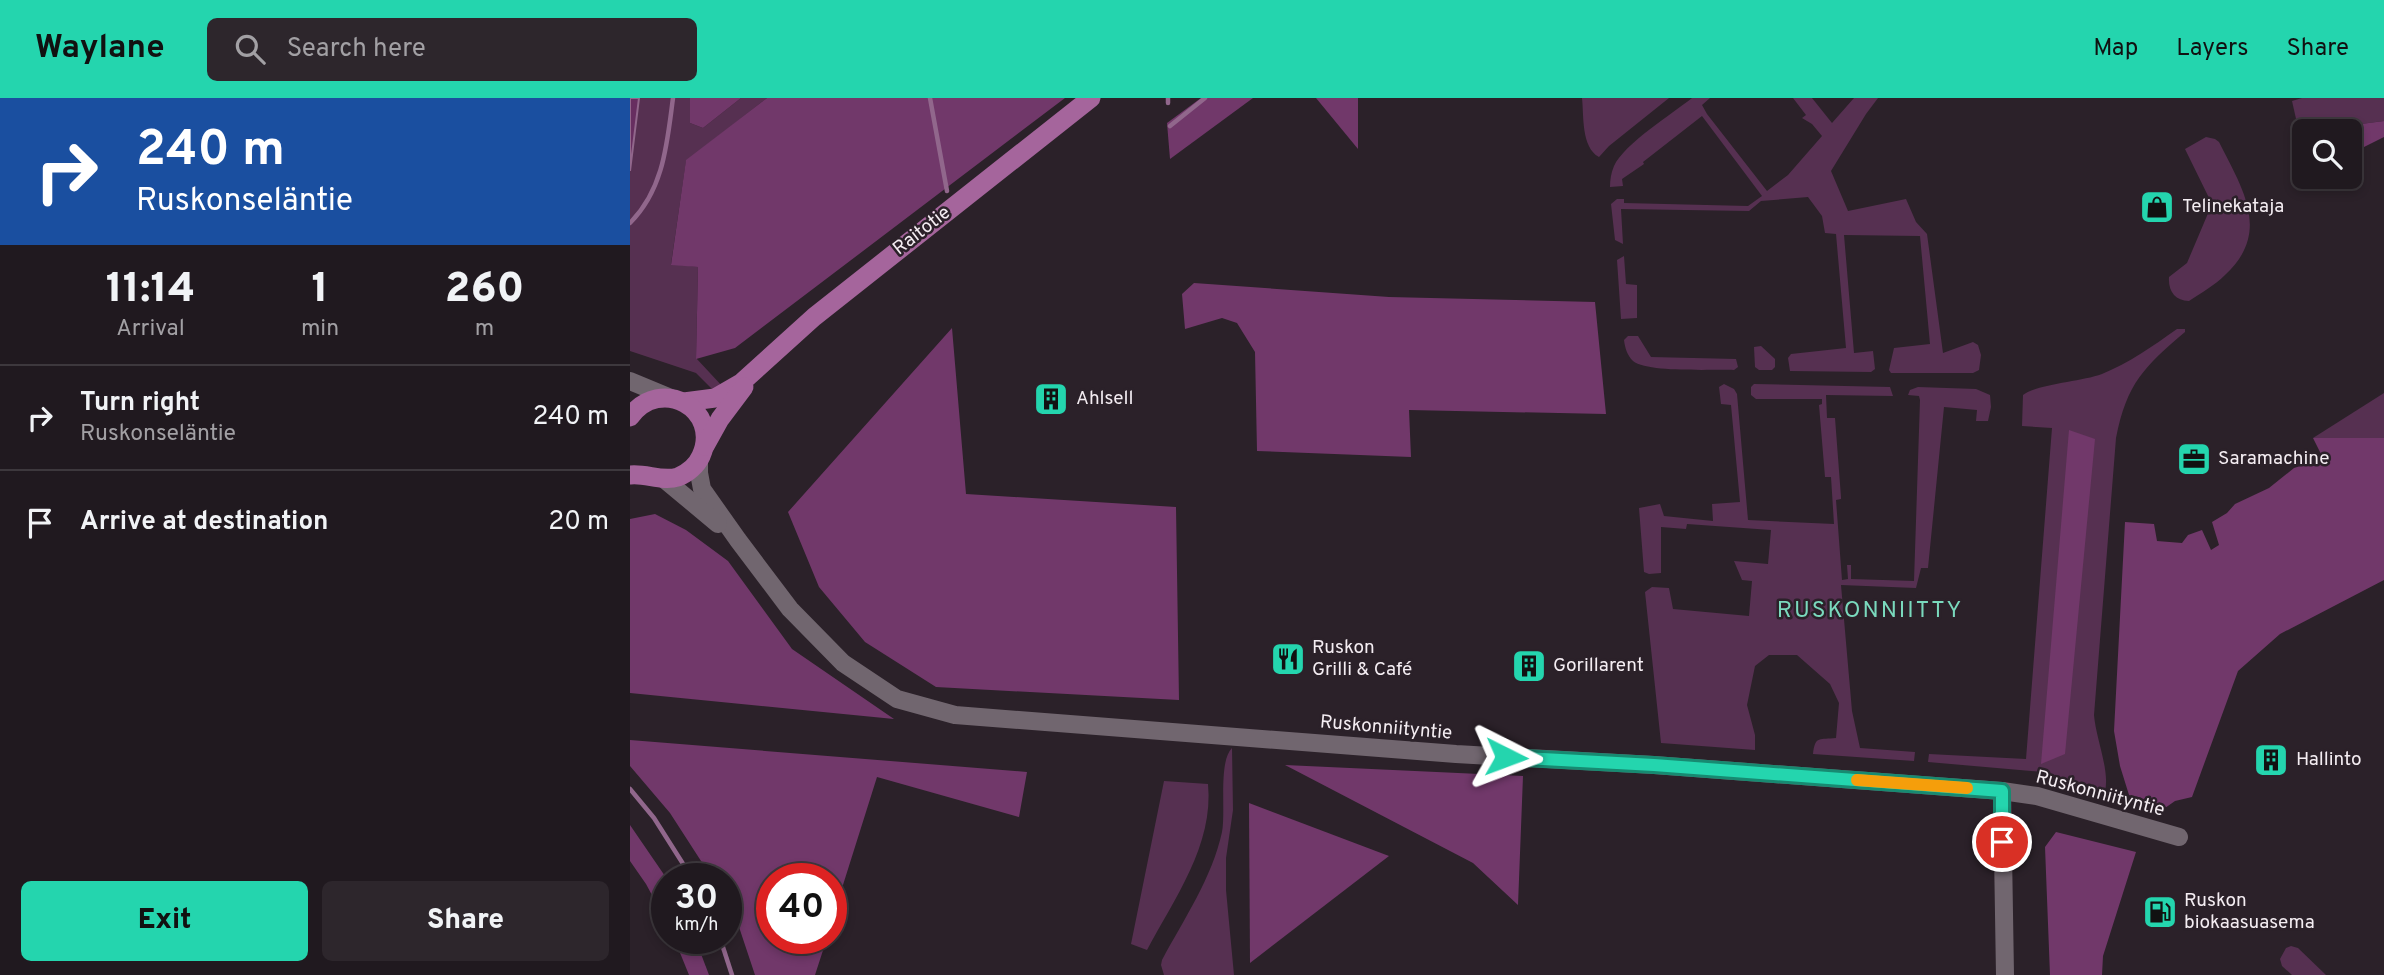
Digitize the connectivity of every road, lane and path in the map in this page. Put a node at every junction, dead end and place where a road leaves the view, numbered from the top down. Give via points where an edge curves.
1 (1091, 98) edge
2 (758, 369) junction
3 (630, 381) edge
4 (678, 400) junction
5 (630, 417) edge
6 (702, 454) junction
7 (630, 459) edge
8 (630, 475) edge
9 (657, 478) junction
10 (738, 540) junction
11 (2002, 791) junction
12 (2179, 837) dead end
13 (2005, 975) edge

1 - 2 main road, Raitotie via 814,317
2 - 4 main road, Raitotie via 715,398
2 - 6 main road, Raitotie via 720,419
3 - 4 street
4 - 5 main road, Raitotie via 646,402
4 - 6 main road via 702,420
6 - 9 main road via 678,477
6 - 10 street, Ruskonniityntie via 702,489
7 - 9 main road via 638,469
8 - 9 main road
9 - 10 street, Ruskonniityntie
10 - 11 street, Ruskonniityntie via 790,610 843,663 897,699 955,715
11 - 12 street, Ruskonniityntie via 2037,796
11 - 13 street

